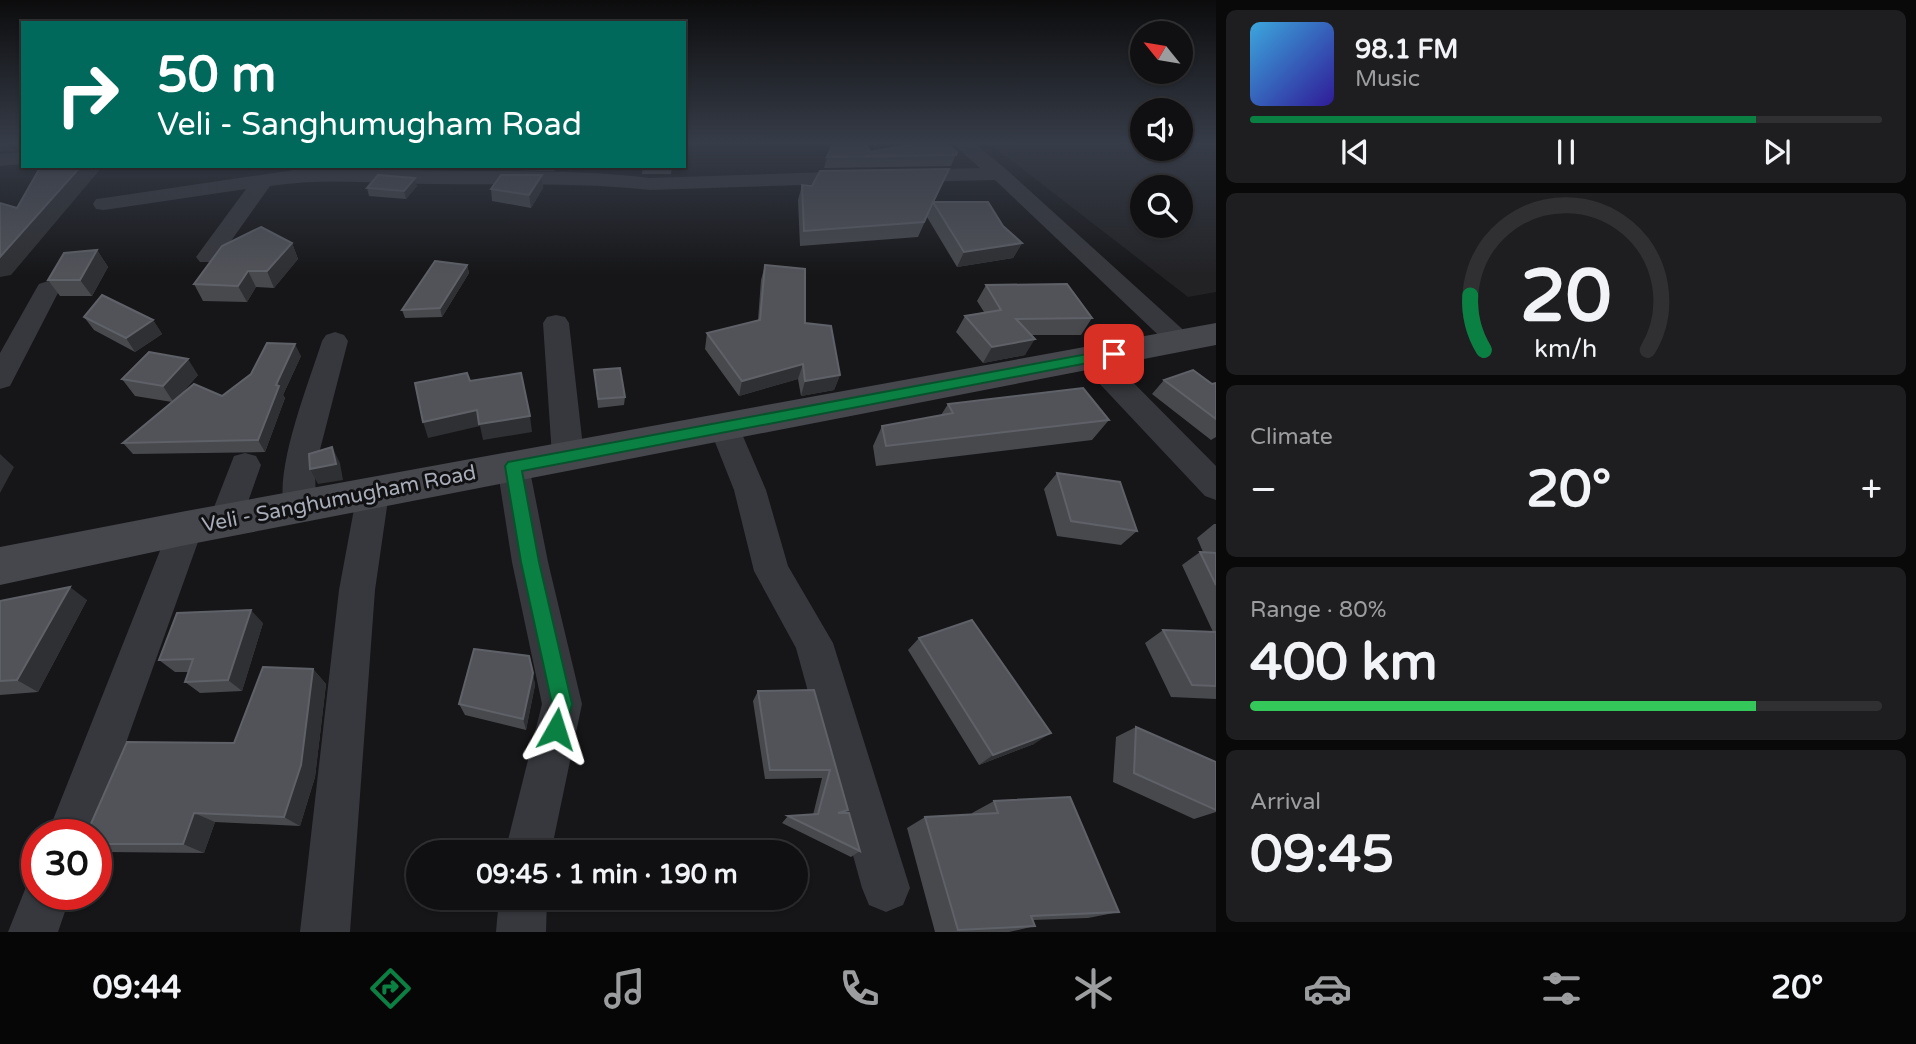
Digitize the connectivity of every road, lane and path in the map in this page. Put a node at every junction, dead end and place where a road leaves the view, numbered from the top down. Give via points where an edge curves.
1 (194, 187) edge
2 (246, 187) edge
3 (1016, 187) edge
4 (104, 204) dead end
5 (208, 257) dead end
6 (48, 289) edge
7 (556, 323) dead end
8 (1198, 338) edge
9 (335, 341) dead end
10 (1092, 358) junction
11 (0, 379) edge
12 (724, 427) junction
13 (568, 456) junction
14 (245, 465) dead end
15 (513, 466) junction
16 (1216, 487) edge
17 (373, 493) junction
18 (299, 506) junction
19 (226, 520) junction
20 (186, 528) junction
21 (0, 566) edge
22 (76, 819) edge
23 (531, 840) edge
24 (886, 888) dead end
25 (41, 910) edge
26 (522, 910) edge
27 (33, 932) edge
28 (325, 932) edge
29 (521, 932) edge

1 - 4 street
2 - 5 street
3 - 8 street
6 - 11 street
7 - 13 street
8 - 10 main road, Veli - Sanghumugham Road
9 - 18 street via 299,469
10 - 12 main road, Veli - Sanghumugham Road
10 - 16 street
12 - 13 main road, Veli - Sanghumugham Road
12 - 24 street via 750,490 772,571 814,643
13 - 15 main road, Veli - Sanghumugham Road
14 - 19 street
15 - 17 main road, Veli - Sanghumugham Road
15 - 23 street via 562,704
17 - 18 main road, Veli - Sanghumugham Road
17 - 28 street via 357,590
18 - 19 main road, Veli - Sanghumugham Road
19 - 20 main road, Veli - Sanghumugham Road
20 - 21 main road, Veli - Sanghumugham Road
20 - 22 street
25 - 27 street
26 - 29 street

